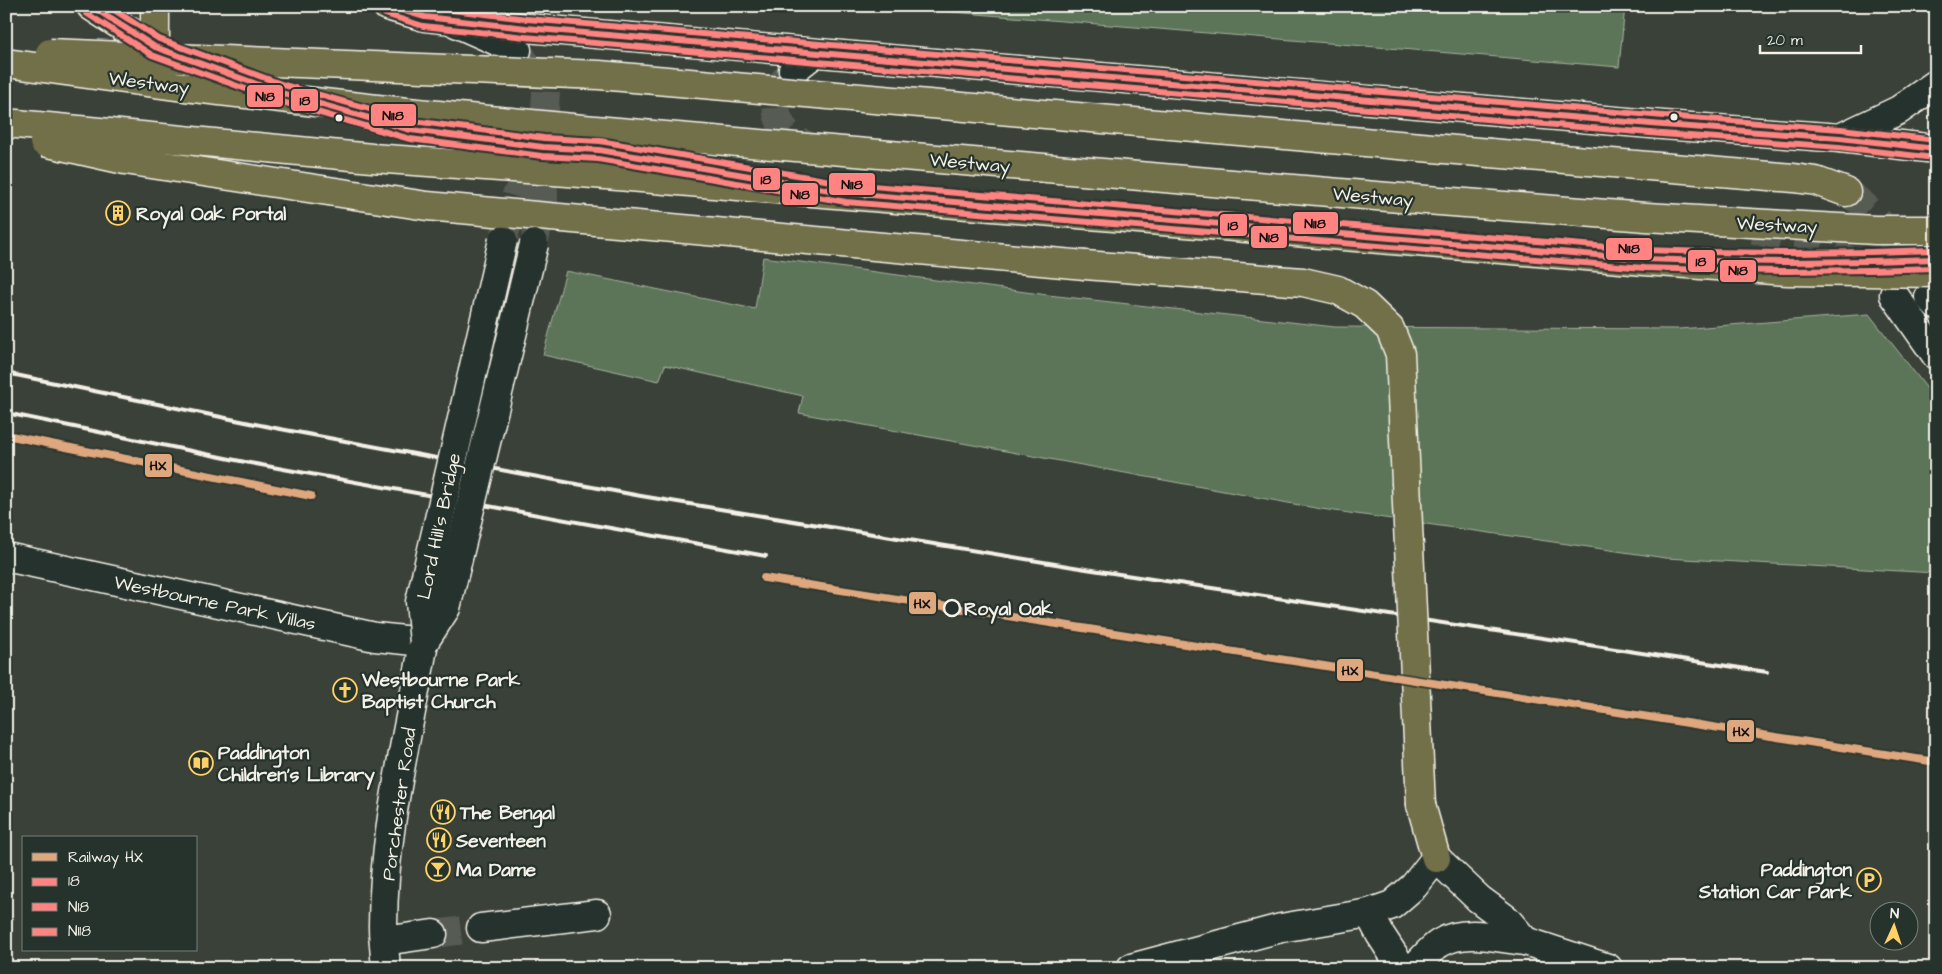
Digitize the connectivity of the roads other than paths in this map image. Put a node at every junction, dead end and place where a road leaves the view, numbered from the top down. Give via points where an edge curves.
1 (91, 6) edge
2 (155, 6) edge
3 (386, 6) edge
4 (425, 17) junction
5 (517, 50) tunnel mouth
6 (6, 52) edge
7 (816, 54) junction
8 (6, 63) edge
9 (793, 70) tunnel mouth
10 (1936, 84) edge
11 (6, 123) edge
12 (6, 134) edge
13 (1840, 138) junction
14 (1936, 149) edge
15 (1846, 192) tunnel mouth
16 (1936, 230) edge
17 (503, 240) tunnel mouth
18 (534, 244) tunnel mouth
19 (1934, 292) edge
20 (1894, 295) tunnel mouth
21 (1936, 355) edge
22 (6, 557) edge
23 (424, 642) junction
24 (1436, 858) junction
25 (1369, 913) junction
26 (597, 914) dead end
27 (482, 928) tunnel mouth
28 (433, 934) tunnel mouth
29 (384, 940) junction
30 (1525, 941) junction
31 (386, 968) edge
32 (1131, 968) edge
33 (1402, 968) edge
34 (1414, 968) edge
35 (1608, 968) edge

1 - 2 main road via 144,40
3 - 4 main road
4 - 5 street via 456,23
4 - 7 main road
6 - 15 main road, bridge via 599,75 1794,178 1816,181
7 - 9 street
7 - 13 main road
8 - 16 main road, Westway, bridge via 376,109 603,130 1477,204 1865,230
10 - 13 street via 1900,110
11 - 19 main road, bridge via 372,158 1788,270
12 - 24 main road, bridge via 125,160 427,206 1303,282 1338,290 1365,305 1390,329 1400,354 1421,805
13 - 14 main road
17 - 23 street, Lord Hill's Bridge, bridge via 420,602
18 - 23 street, Lord Hill's Bridge, bridge via 446,608
20 - 21 street
22 - 23 street, Westbourne Park Villas via 375,637
23 - 29 street, Porchester Road via 395,798 387,864
24 - 25 street via 1414,886 1392,905
24 - 30 street via 1479,899 1506,919
25 - 32 street via 1281,928
25 - 33 street
26 - 27 street
28 - 29 street
29 - 31 street, Porchester Road
30 - 34 street via 1469,935 1454,937 1438,944
30 - 35 street

